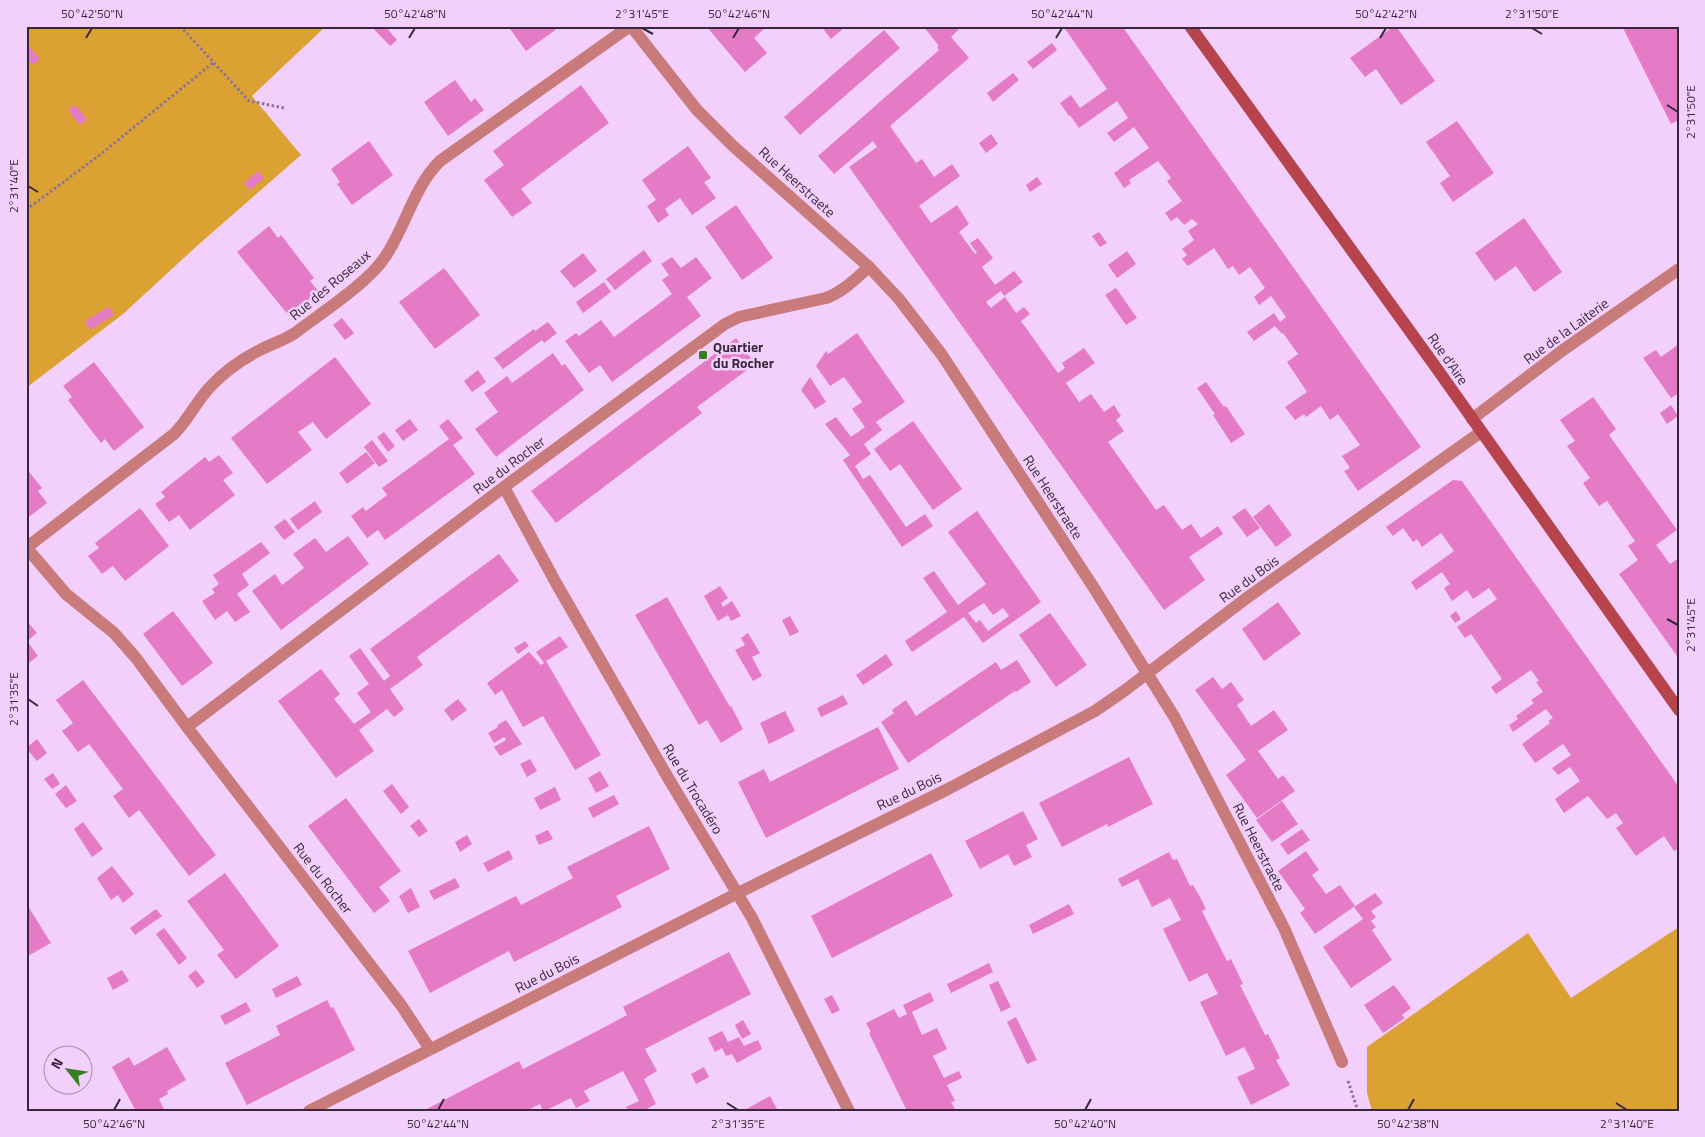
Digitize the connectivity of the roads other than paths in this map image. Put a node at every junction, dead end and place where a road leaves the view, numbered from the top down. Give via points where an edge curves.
1 (630, 26) edge
2 (1190, 26) edge
3 (868, 267) junction
4 (1679, 269) edge
5 (1472, 419) junction
6 (1482, 432) junction
7 (504, 487) junction
8 (26, 548) edge
9 (1147, 673) junction
10 (1679, 710) edge
11 (187, 727) junction
12 (738, 893) junction
13 (430, 1049) junction
14 (1342, 1062) road end
15 (310, 1111) edge
16 (849, 1111) edge

1 - 3 street, Rue Heerstraete via 684,96 714,127
1 - 8 street, Rue des Roseaux via 440,161 423,181 387,255 372,273 295,333 255,353 220,378 174,434
2 - 5 main road, Rue d'Aire
3 - 7 street, Rue du Rocher via 841,291 826,298 739,317 725,324
3 - 9 street, Rue Heerstraete via 899,299 942,355
4 - 5 street, Rue de la Laiterie
5 - 6 main road, Rue d'Aire
6 - 9 street, Rue du Bois via 1248,597
6 - 10 main road, Rue d'Aire
7 - 11 street, Rue du Rocher
7 - 12 street, Rue du Trocadéro via 667,776
8 - 11 street, Rue du Rocher via 66,594 125,644
9 - 12 street, Rue du Bois via 1080,720
9 - 14 street, Rue Heerstraete via 1187,739 1273,906
11 - 13 street, Rue du Rocher via 396,999
12 - 13 street, Rue du Bois
12 - 16 street, Rue du Trocadéro
13 - 15 street, Rue du Bois

